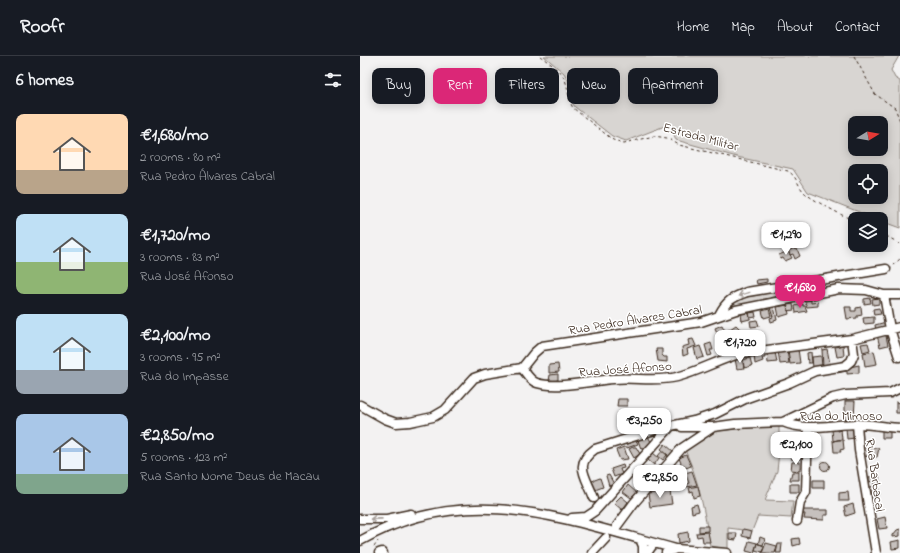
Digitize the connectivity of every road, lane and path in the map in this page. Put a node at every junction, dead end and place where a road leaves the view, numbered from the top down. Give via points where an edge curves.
1 (540, 56) edge
2 (854, 56) edge
3 (900, 121) edge
4 (848, 218) edge
5 (888, 237) edge
6 (900, 245) edge
7 (900, 259) edge
8 (886, 269) joint
9 (823, 279) junction
10 (826, 292) junction
11 (884, 295) junction
12 (900, 295) edge
13 (720, 315) junction
14 (900, 327) edge
15 (890, 329) junction
16 (852, 339) junction
17 (899, 357) edge
18 (522, 368) junction
19 (900, 388) edge
20 (890, 393) junction
21 (900, 395) edge
22 (360, 405) edge
23 (783, 422) junction
24 (857, 424) junction
25 (671, 426) junction
26 (713, 427) junction
27 (808, 427) junction
28 (900, 428) edge
29 (594, 498) dead end
30 (442, 511) junction
31 (591, 518) junction
32 (360, 519) edge
33 (797, 521) dead end
34 (617, 526) dead end
35 (606, 538) dead end
36 (640, 539) junction
37 (360, 541) edge
38 (378, 541) dead end
39 (656, 544) junction
40 (676, 549) junction
41 (379, 552) edge
42 (592, 553) edge
43 (643, 553) edge
44 (647, 553) edge
45 (657, 553) edge
46 (666, 553) edge
47 (727, 553) edge
48 (876, 553) edge

1 - 4 path, Estrada Militar via 564,78 573,108 613,140 624,143 654,136 667,138 679,145 788,171 795,175 803,192
2 - 3 path via 876,94 895,108
5 - 6 path
7 - 8 path via 898,263
8 - 9 street
9 - 10 street
9 -> 13 street via 740,295 729,300
10 - 11 street, Rua Pedro Álvares Cabral via 839,289 866,290
10 - 13 street, Rua Pedro Álvares Cabral
11 - 12 street, Rua Pedro Álvares Cabral
11 - 15 street
13 - 18 street, Rua Pedro Álvares Cabral via 701,322 542,346
14 - 15 street, Rua José Afonso
15 - 16 street, Rua José Afonso
15 - 17 street
16 - 18 street, Rua José Afonso via 743,353 726,357 697,371 658,380 614,379 546,385 534,382
16 - 25 street via 854,354 845,366 815,371 747,398 715,414
18 - 22 street via 474,378 444,410 433,417 396,423
19 - 20 street
20 - 21 street
20 - 23 street via 833,398
23 - 26 street
23 - 27 street, Rua do Mimoso
24 - 27 street, Rua do Mimoso
24 - 28 street, Rua do Mimoso
24 - 48 street, Rua Barbacal
25 - 26 street
25 - 29 street via 595,449 586,455 582,462 583,469
25 - 31 street
26 - 34 street via 682,448
27 - 33 street via 806,492 800,502
30 - 31 street via 498,508 565,519
30 -> 32 street via 387,519
30 - 37 street via 396,524
31 - 36 street via 599,528
35 - 42 street
36 - 39 street
36 - 43 street
38 - 41 path
39 - 40 street
39 - 44 street
39 - 45 street
40 - 46 street
40 - 47 street

